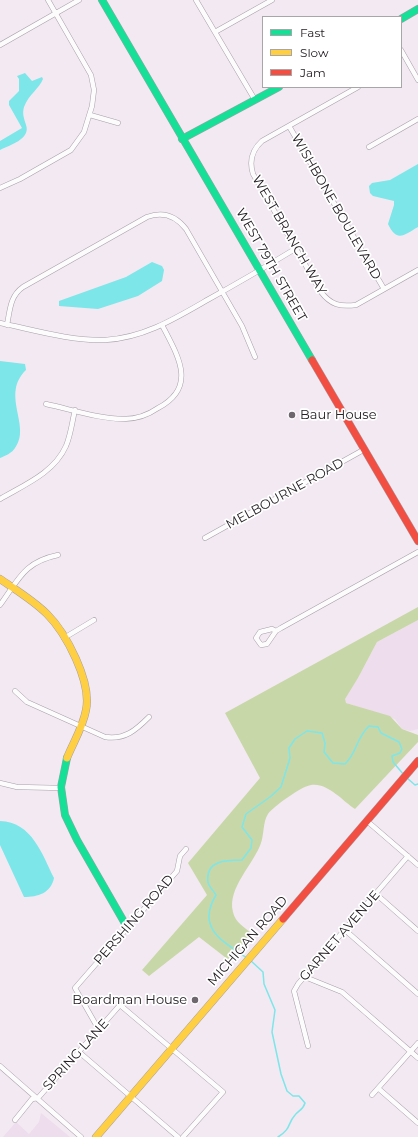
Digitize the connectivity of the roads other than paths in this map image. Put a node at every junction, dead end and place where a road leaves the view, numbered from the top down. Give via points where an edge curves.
1 (48, 0) edge
2 (79, 0) edge
3 (102, 0) edge
4 (196, 0) edge
5 (272, 0) edge
6 (418, 9) edge
7 (55, 13) junction
8 (402, 18) edge
9 (215, 32) junction
10 (0, 45) edge
11 (402, 52) edge
12 (407, 60) junction
13 (402, 62) edge
14 (418, 80) edge
15 (276, 88) edge
16 (356, 88) edge
17 (255, 100) junction
18 (90, 115) junction
19 (418, 119) edge
20 (118, 123) dead end
21 (289, 126) junction
22 (182, 139) junction
23 (368, 147) dead end
24 (0, 188) edge
25 (295, 249) junction
26 (260, 270) junction
27 (418, 270) edge
28 (384, 289) junction
29 (222, 292) junction
30 (0, 323) edge
31 (7, 325) junction
32 (162, 325) junction
33 (255, 357) dead end
34 (46, 404) dead end
35 (74, 410) junction
36 (365, 449) junction
37 (0, 499) edge
38 (205, 538) dead end
39 (418, 541) edge
40 (418, 552) edge
41 (58, 555) dead end
42 (0, 579) edge
43 (12, 588) junction
44 (0, 605) edge
45 (94, 620) dead end
46 (276, 631) dead end
47 (64, 638) junction
48 (15, 691) dead end
49 (149, 716) dead end
50 (81, 726) junction
51 (416, 764) edge
52 (0, 783) edge
53 (60, 788) junction
54 (367, 821) junction
55 (186, 849) dead end
56 (408, 856) junction
57 (418, 865) edge
58 (376, 894) junction
59 (128, 927) junction
60 (345, 930) junction
61 (418, 931) edge
62 (305, 977) junction
63 (418, 994) edge
64 (99, 1030) junction
65 (418, 1043) edge
66 (308, 1046) dead end
67 (172, 1048) junction
68 (79, 1052) junction
69 (411, 1052) junction
70 (418, 1058) edge
71 (0, 1066) edge
72 (379, 1089) junction
73 (372, 1095) dead end
74 (131, 1096) junction
75 (38, 1098) junction
76 (15, 1120) dead end
77 (418, 1123) edge
78 (81, 1137) edge
79 (96, 1137) edge
80 (178, 1137) edge
81 (184, 1137) edge

1 - 7 street
2 - 7 street
3 - 22 main road, WEST 79TH STREET
4 - 9 street
5 - 9 street
6 - 8 main road
7 - 10 street
7 - 18 street via 92,78 94,94
9 - 17 street
11 - 12 street
12 - 13 street
12 - 14 street
15 - 17 main road
16 - 21 street
17 - 22 main road
18 - 20 street
18 - 24 street via 82,137 70,151
19 - 23 street
21 - 25 street, WEST BRANCH WAY via 256,147 251,168 255,180
21 - 28 street, WISHBONE BOULEVARD
22 - 26 main road, WEST 79TH STREET
25 - 26 street
25 - 28 street, WEST BRANCH WAY via 321,292 339,306 356,304
26 - 29 street
26 - 36 main road, WEST 79TH STREET
27 - 28 street
29 - 31 street via 186,229 178,220 157,214 23,287 12,301
29 - 32 street
29 - 33 street via 242,326
30 - 31 street
31 - 32 street via 74,338 104,340 133,336
32 - 35 street via 181,368 180,387 172,400 147,414 130,419
34 - 35 street
35 - 37 street via 66,444 54,464 40,476
36 - 38 street, MELBOURNE ROAD
36 - 39 main road, WEST 79TH STREET
40 - 46 street
41 - 43 street via 43,558 33,564
42 - 43 main road
43 - 44 street
43 - 47 main road via 47,614
45 - 47 street
47 - 50 main road via 85,681 88,700
48 - 50 street via 27,702
49 - 50 street via 135,730 120,737 106,737
50 - 53 main road via 66,759
51 - 54 main road, MICHIGAN ROAD
52 - 53 street via 17,787
53 - 59 main road via 62,805 71,830
54 - 56 street
54 - 67 main road, MICHIGAN ROAD
55 - 59 street, PERSHING ROAD via 180,856 177,871
56 - 57 street
56 - 58 street, GARNET AVENUE
58 - 60 street, GARNET AVENUE
58 - 61 street
59 - 64 street, PERSHING ROAD via 75,988
60 - 62 street, GARNET AVENUE
60 - 63 street
62 - 66 street, GARNET AVENUE via 294,991
62 - 69 street via 342,992
64 - 67 street, SPRING LANE via 120,1005
64 - 68 street, SPRING LANE
65 - 69 street
67 - 74 main road, MICHIGAN ROAD
67 - 81 street via 223,1092
68 - 74 street
68 - 75 street, SPRING LANE
69 - 70 street
69 - 72 street
71 - 75 street
72 - 73 street
72 - 77 street
74 - 79 main road, MICHIGAN ROAD
74 - 80 street
75 - 76 street, SPRING LANE via 32,1099
75 - 78 street

